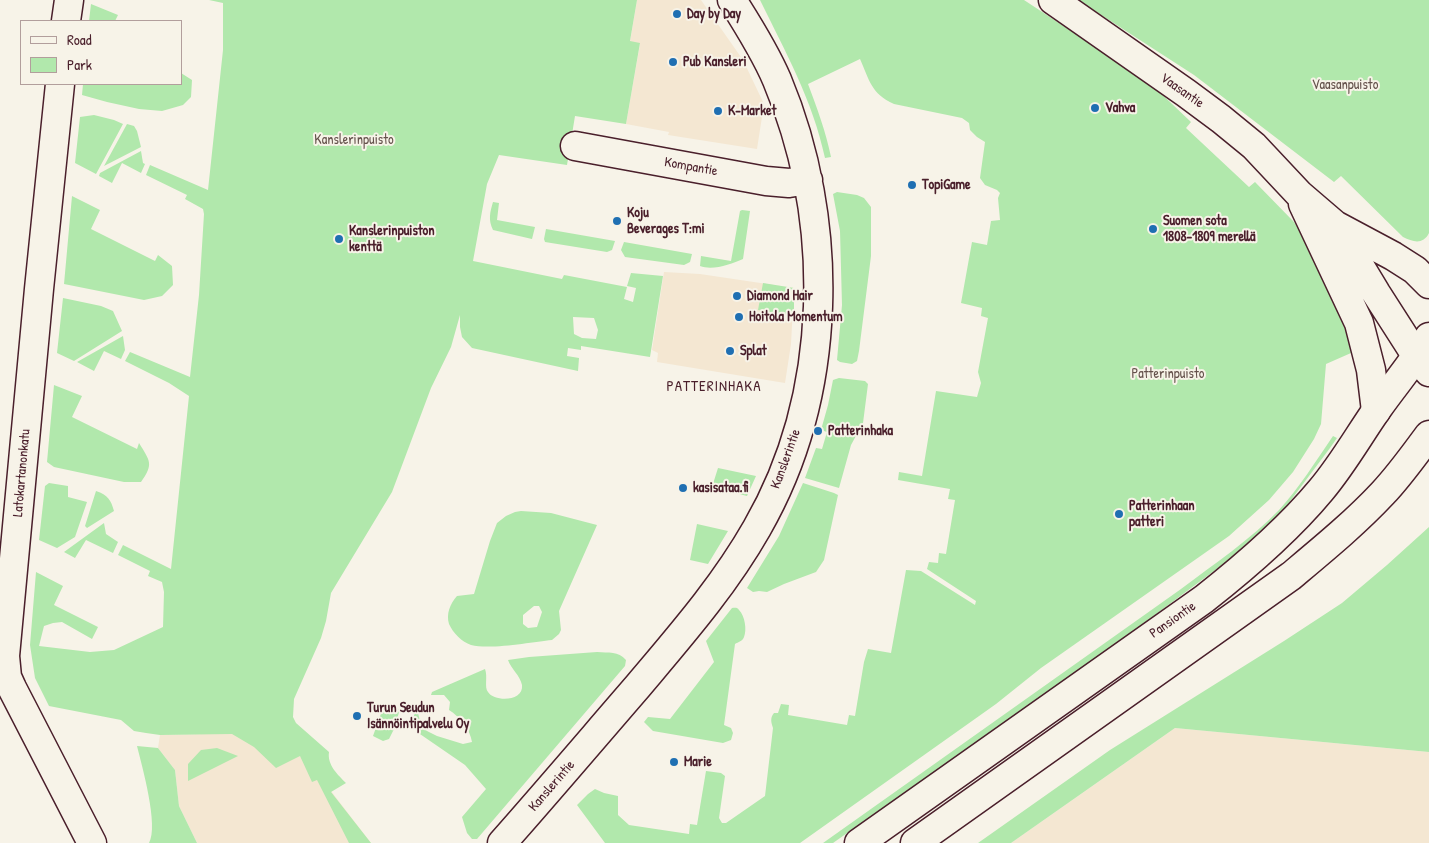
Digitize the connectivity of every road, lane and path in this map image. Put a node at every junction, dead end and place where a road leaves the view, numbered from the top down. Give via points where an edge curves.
1 (68, 0) edge
2 (732, 0) edge
3 (1053, 0) edge
4 (66, 20) edge
5 (60, 85) edge
6 (575, 146) dead end
7 (808, 180) junction
8 (1300, 195) junction
9 (1336, 225) junction
10 (1429, 284) edge
11 (1425, 355) edge
12 (1376, 411) junction
13 (1429, 435) edge
14 (92, 843) edge
15 (502, 843) edge
16 (858, 843) edge
17 (915, 843) edge

1 - 4 street
2 - 7 street, Kanslerintie via 777,80
3 - 8 street, Vaasantie via 1221,119 1254,146
5 - 14 street, Latokartanonkatu via 5,656 12,688
6 - 7 street, Kompantie via 766,181 789,183
7 - 15 street, Kanslerintie via 816,245 818,305 812,368 799,428 783,475 754,532 705,606
8 - 9 street, Vaasantie
8 - 12 street, Vaasantie via 1359,323 1371,370
9 - 10 street, Vaasantie via 1393,256
9 - 11 street, Vaasantie via 1376,292
11 - 12 street, Pansiontie via 1398,380
12 - 16 street, Pansiontie via 1323,488 1256,558 1204,599
13 - 17 street via 1383,494 1291,576

